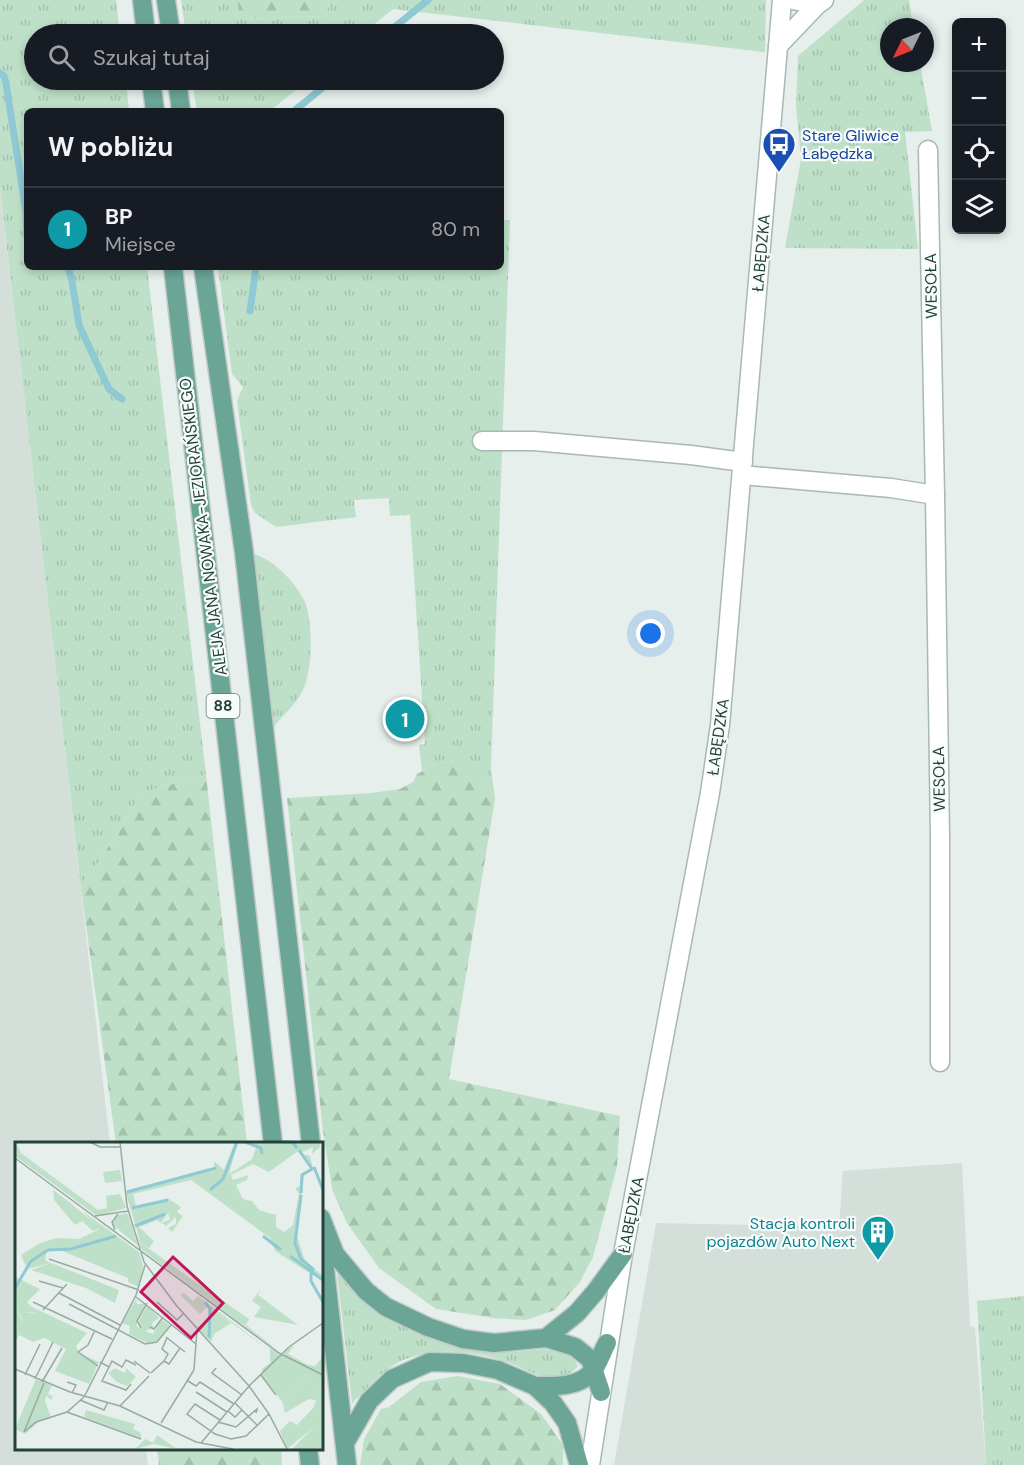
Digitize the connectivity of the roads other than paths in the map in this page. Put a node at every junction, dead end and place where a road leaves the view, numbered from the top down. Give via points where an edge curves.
1 (142, 0) edge
2 (166, 0) edge
3 (782, 0) edge
4 (794, 0) edge
5 (820, 2) edge
6 (145, 24) edge
7 (170, 24) edge
8 (778, 46) junction
9 (152, 90) edge
10 (179, 90) edge
11 (155, 108) edge
12 (182, 108) edge
13 (928, 150) dead end
14 (173, 270) edge
15 (203, 270) edge
16 (482, 441) dead end
17 (743, 469) junction
18 (935, 495) junction
19 (940, 1062) dead end
20 (273, 1142) edge
21 (311, 1142) edge
22 (322, 1221) edge
23 (322, 1242) edge
24 (623, 1254) junction
25 (546, 1338) junction
26 (608, 1343) junction
27 (593, 1369) junction
28 (535, 1386) junction
29 (601, 1392) junction
30 (345, 1443) junction
31 (308, 1450) edge
32 (310, 1465) edge
33 (347, 1465) edge
34 (579, 1465) edge
35 (590, 1465) edge

1 - 6 main road
2 - 7 main road
3 - 8 street, ŁABĘDZKA
4 - 5 street
5 - 8 street
8 - 17 street, ŁABĘDZKA
9 - 11 main road
10 - 12 main road
13 - 18 street, WESOŁA
14 - 20 main road, ALEJA JANA NOWAKA-JEZIORAŃSKIEGO / 88
15 - 21 main road via 244,552
16 - 17 street via 534,441 691,455
17 - 18 street
17 - 24 street, ŁABĘDZKA via 720,725
18 - 19 street, WESOŁA
22 - 25 main road via 335,1254 366,1291 386,1307 428,1328 463,1339 494,1343
23 - 30 main road
24 - 25 main road via 577,1313
24 - 26 street, ŁABĘDZKA
25 - 27 main road via 575,1347 590,1359
26 - 27 main road
26 - 29 street, ŁABĘDZKA
27 - 28 main road via 579,1381 562,1387
27 - 29 main road
28 - 30 main road via 498,1370 430,1362 392,1378 369,1401
28 - 34 main road via 567,1423
29 - 35 street, ŁABĘDZKA
30 - 33 main road
31 - 32 main road

